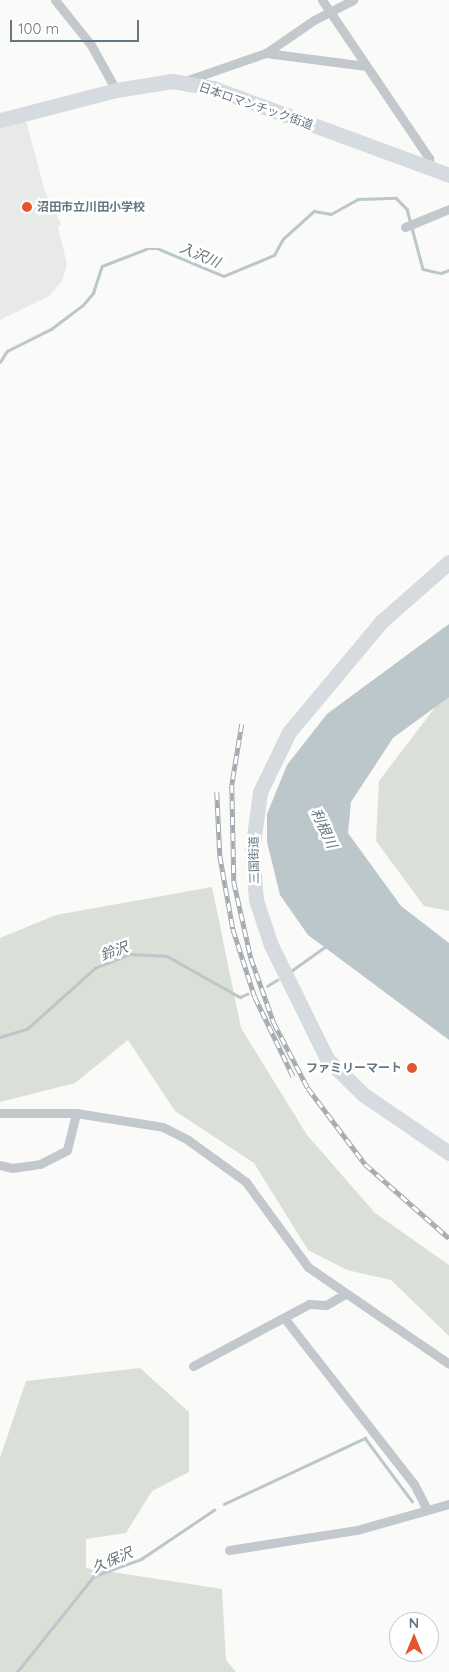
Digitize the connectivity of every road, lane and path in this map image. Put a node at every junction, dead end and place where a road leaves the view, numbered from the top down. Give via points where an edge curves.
1 (55, 0) edge
2 (322, 0) edge
3 (353, 0) edge
4 (331, 12) junction
5 (266, 53) junction
6 (366, 66) junction
7 (182, 82) junction
8 (116, 90) junction
9 (0, 120) edge
10 (430, 169) junction
11 (449, 175) edge
12 (449, 209) edge
13 (405, 227) dead end
14 (449, 562) edge
15 (76, 1113) junction
16 (0, 1114) edge
17 (449, 1153) edge
18 (0, 1165) edge
19 (343, 1295) junction
20 (284, 1319) junction
21 (449, 1364) edge
22 (193, 1366) dead end
23 (449, 1504) edge
24 (427, 1510) junction
25 (229, 1550) dead end

1 - 8 street via 91,45
2 - 4 street
3 - 4 street
4 - 5 street
4 - 6 street
5 - 6 street
5 - 7 street
6 - 10 street via 429,158
7 - 8 highway, 日本ロマンチック街道
7 - 10 highway, 日本ロマンチック街道 via 213,88
8 - 9 highway, 日本ロマンチック街道
10 - 11 highway, 日本ロマンチック街道
12 - 13 street
14 - 17 highway, 三国街道 via 381,622 289,732 260,792 252,851 256,900 271,945 327,1059 364,1095
15 - 16 street
15 - 18 street via 67,1150 40,1164 12,1168
15 - 19 street via 163,1127 188,1140 246,1182 308,1267
19 - 20 street via 326,1305 309,1304
19 - 21 street
20 - 22 street
20 - 24 street via 414,1484
23 - 24 street
24 - 25 street via 357,1530

